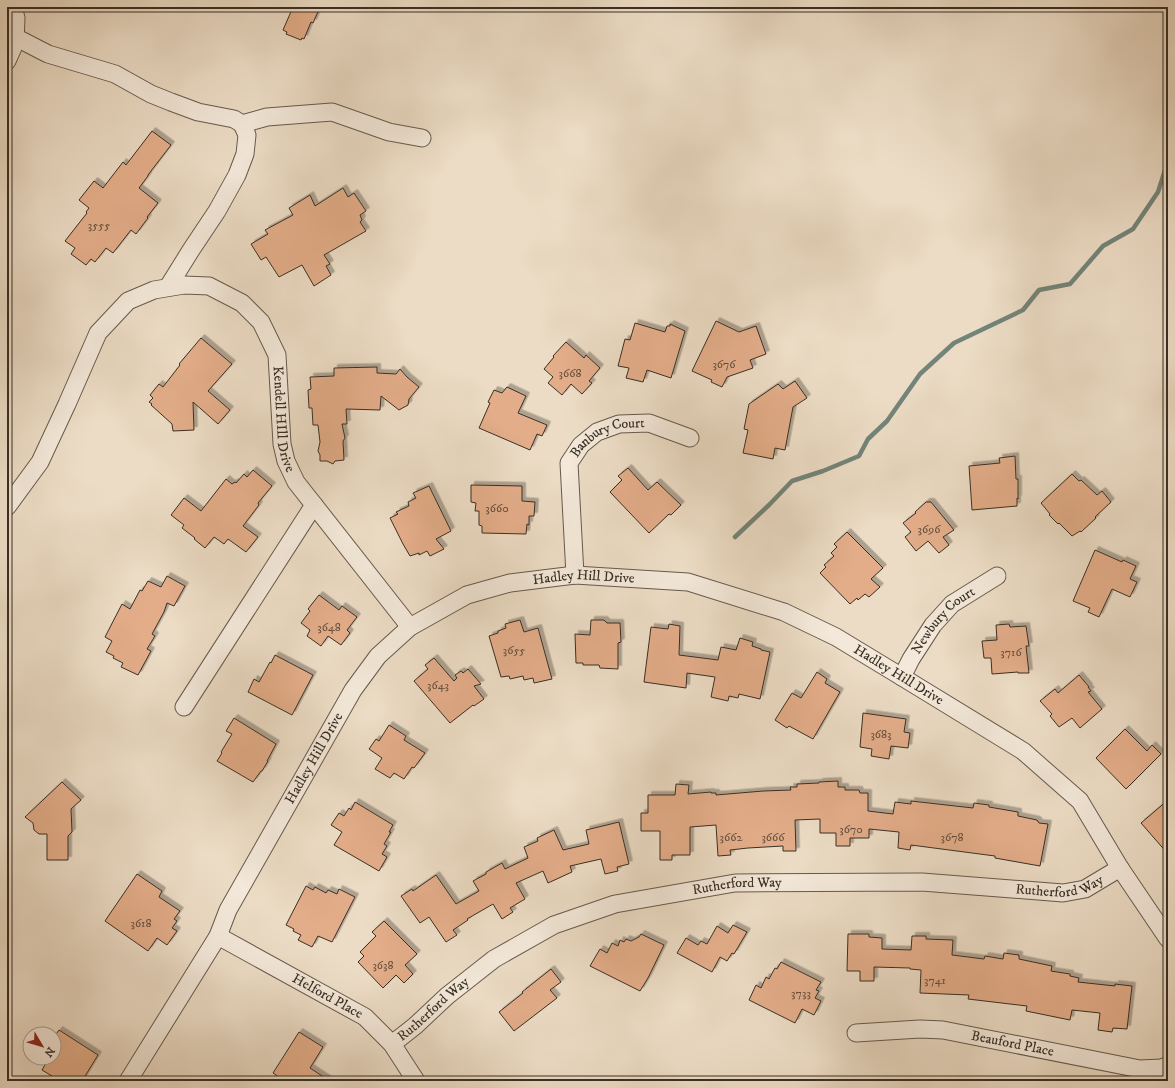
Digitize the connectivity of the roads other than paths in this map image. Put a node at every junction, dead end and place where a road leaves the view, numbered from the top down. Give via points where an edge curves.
1 (13, 7) edge
2 (15, 37) junction
3 (7, 61) edge
4 (242, 124) junction
5 (422, 138) dead end
6 (168, 287) junction
7 (690, 438) dead end
8 (314, 505) junction
9 (7, 506) edge
10 (575, 575) junction
11 (998, 576) dead end
12 (410, 627) junction
13 (902, 677) junction
14 (184, 707) dead end
15 (1120, 868) junction
16 (218, 936) junction
17 (1168, 938) edge
18 (856, 1033) dead end
19 (392, 1044) junction
20 (1168, 1066) edge
21 (128, 1081) edge
22 (416, 1081) edge

1 - 2 street via 16,18
2 - 3 street
2 - 4 street via 48,54 115,74 171,102 198,112 234,119
4 - 5 street via 267,117 332,112 389,132
4 - 6 street via 247,135 245,154 237,175
6 - 8 street, Kendell HIll Drive via 209,286 242,303 261,322 277,355 282,444 286,461 296,482
6 - 9 street, Kendell HIll Drive via 128,301 98,333 40,462
7 - 10 street, Banbury Court via 648,423 619,424 597,432 581,445 569,463
8 - 12 street, Kendell HIll Drive
8 - 14 street
10 - 12 street, Hadley Hill Drive via 510,583 468,595
10 - 13 street, Hadley Hill Drive via 688,582 784,612 836,637
11 - 13 street, Newbury Court via 952,604 933,625
12 - 16 street, Hadley Hill Drive via 378,656 353,690 228,910
13 - 15 street, Hadley Hill Drive via 1023,751 1080,801
15 - 17 street, Hadley Hill Drive
15 - 19 street, Rutherford Way via 1085,889 1063,893 922,882 735,883 615,904 554,925 494,959
16 - 19 street, Helford Place via 365,1017
16 - 21 street, Hadley Hill Drive
18 - 20 street, Beauford Place via 943,1030 1140,1069
19 - 22 street, Helford Place

